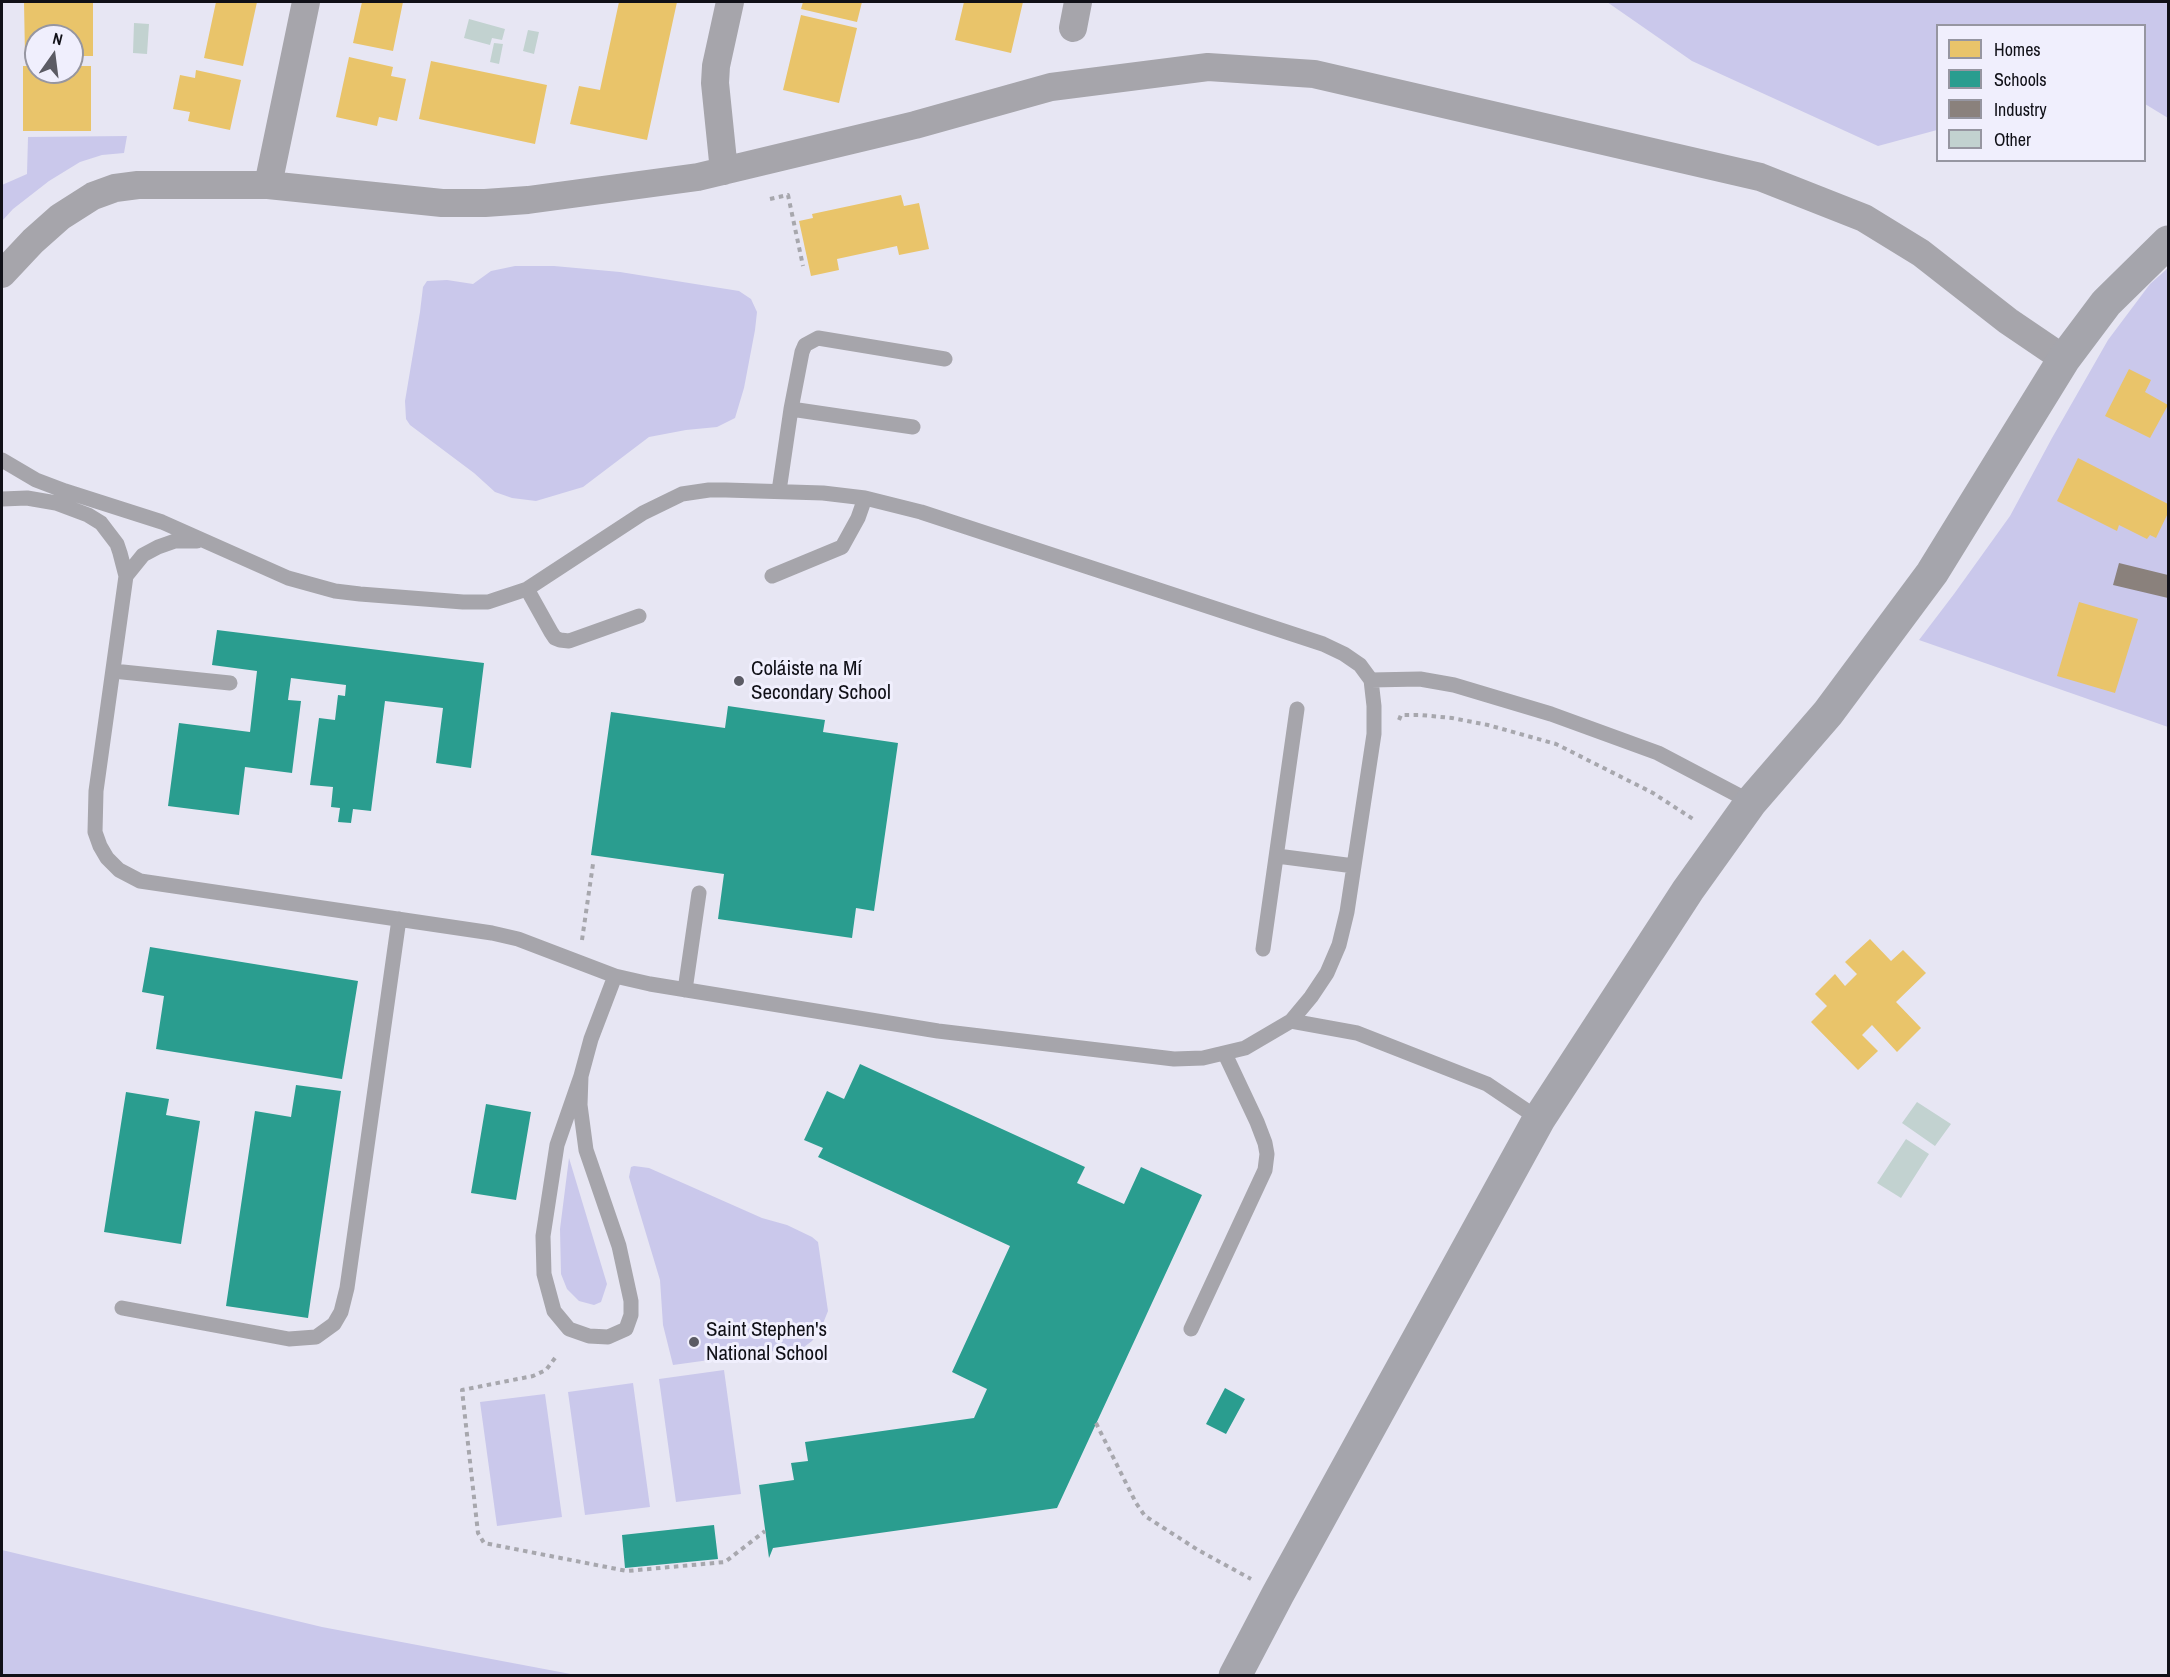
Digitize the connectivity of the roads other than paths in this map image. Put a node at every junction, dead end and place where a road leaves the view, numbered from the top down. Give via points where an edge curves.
1 (306, 2) edge
2 (730, 2) edge
3 (724, 171) junction
4 (268, 185) junction
5 (2169, 242) edge
6 (2, 274) edge
7 (945, 359) dead end
8 (2064, 359) junction
9 (791, 409) junction
10 (913, 428) dead end
11 (2, 460) edge
12 (779, 491) junction
13 (865, 498) junction
14 (2, 499) edge
15 (203, 541) junction
16 (126, 576) junction
17 (772, 576) dead end
18 (526, 589) junction
19 (639, 616) dead end
20 (113, 671) junction
21 (1371, 680) junction
22 (230, 683) dead end
23 (1297, 709) dead end
24 (1751, 802) junction
25 (1277, 856) junction
26 (1354, 866) junction
27 (699, 894) dead end
28 (399, 919) junction
29 (1263, 949) dead end
30 (615, 976) junction
31 (685, 990) junction
32 (1291, 1021) junction
33 (1225, 1053) junction
34 (581, 1076) junction
35 (1539, 1119) junction
36 (122, 1308) dead end
37 (1191, 1329) dead end
38 (1236, 1676) edge

1 - 4 street
2 - 3 street via 715,83
3 - 4 street via 667,183 485,204
3 - 8 street via 1051,87 1208,67 1314,74 1760,177 1864,218 1921,253
4 - 6 street via 115,188 93,196 60,217
5 - 8 street via 2106,303
7 - 9 lane via 818,338 802,352
8 - 24 street via 1932,573 1828,713
9 - 10 lane
9 - 12 lane
11 - 15 lane via 65,492 162,522
12 - 13 lane
12 - 18 lane via 710,490 669,499
13 - 17 lane via 842,547
13 - 21 lane via 921,512 1323,644 1360,665
14 - 16 lane via 56,503 101,523 117,544
15 - 16 lane via 175,541 158,547 143,555
15 - 18 lane via 288,578 335,591 488,602
16 - 20 lane
18 - 19 lane via 551,632 560,640 568,641
20 - 22 lane
20 - 28 lane via 94,816 100,846 119,870 154,885
21 - 24 lane via 1420,679 1454,685 1551,714 1658,753
21 - 26 lane via 1374,734
23 - 25 lane
24 - 35 street
25 - 26 lane
25 - 29 lane
26 - 32 lane via 1339,945 1327,973
27 - 31 lane
28 - 30 lane via 518,939
28 - 36 lane via 347,1288 334,1324 316,1337 289,1339
30 - 31 lane
30 - 34 lane
31 - 33 lane via 938,1031 1151,1056 1184,1059
32 - 33 lane via 1245,1048
32 - 35 lane via 1357,1034 1487,1084
33 - 37 lane via 1267,1154 1265,1170
34 - 34 lane via 586,1150 618,1246 631,1301 626,1329 608,1337 569,1329 555,1311 544,1274 543,1236 557,1145
35 - 38 street

